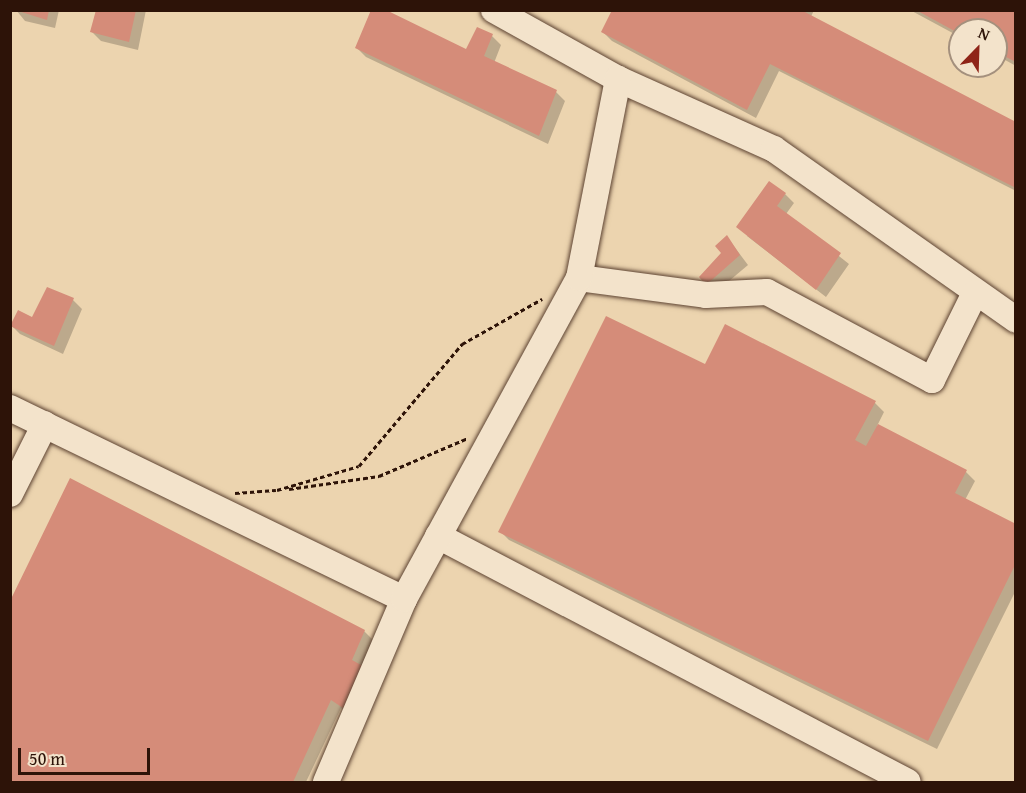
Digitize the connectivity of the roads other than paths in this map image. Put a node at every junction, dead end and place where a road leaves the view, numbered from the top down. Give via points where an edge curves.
1 (504, 13) edge
2 (618, 79) junction
3 (579, 278) junction
4 (975, 293) junction
5 (1016, 320) edge
6 (10, 408) edge
7 (45, 424) junction
8 (10, 494) edge
9 (438, 536) junction
10 (404, 599) junction
11 (326, 783) edge
12 (908, 783) edge

1 - 2 lane
2 - 3 lane
2 - 4 lane via 774,149
3 - 4 lane via 706,295 767,292 932,380
3 - 9 lane
4 - 5 lane
6 - 7 lane
7 - 8 lane
7 - 10 lane
9 - 10 lane
9 - 12 lane
10 - 11 lane

